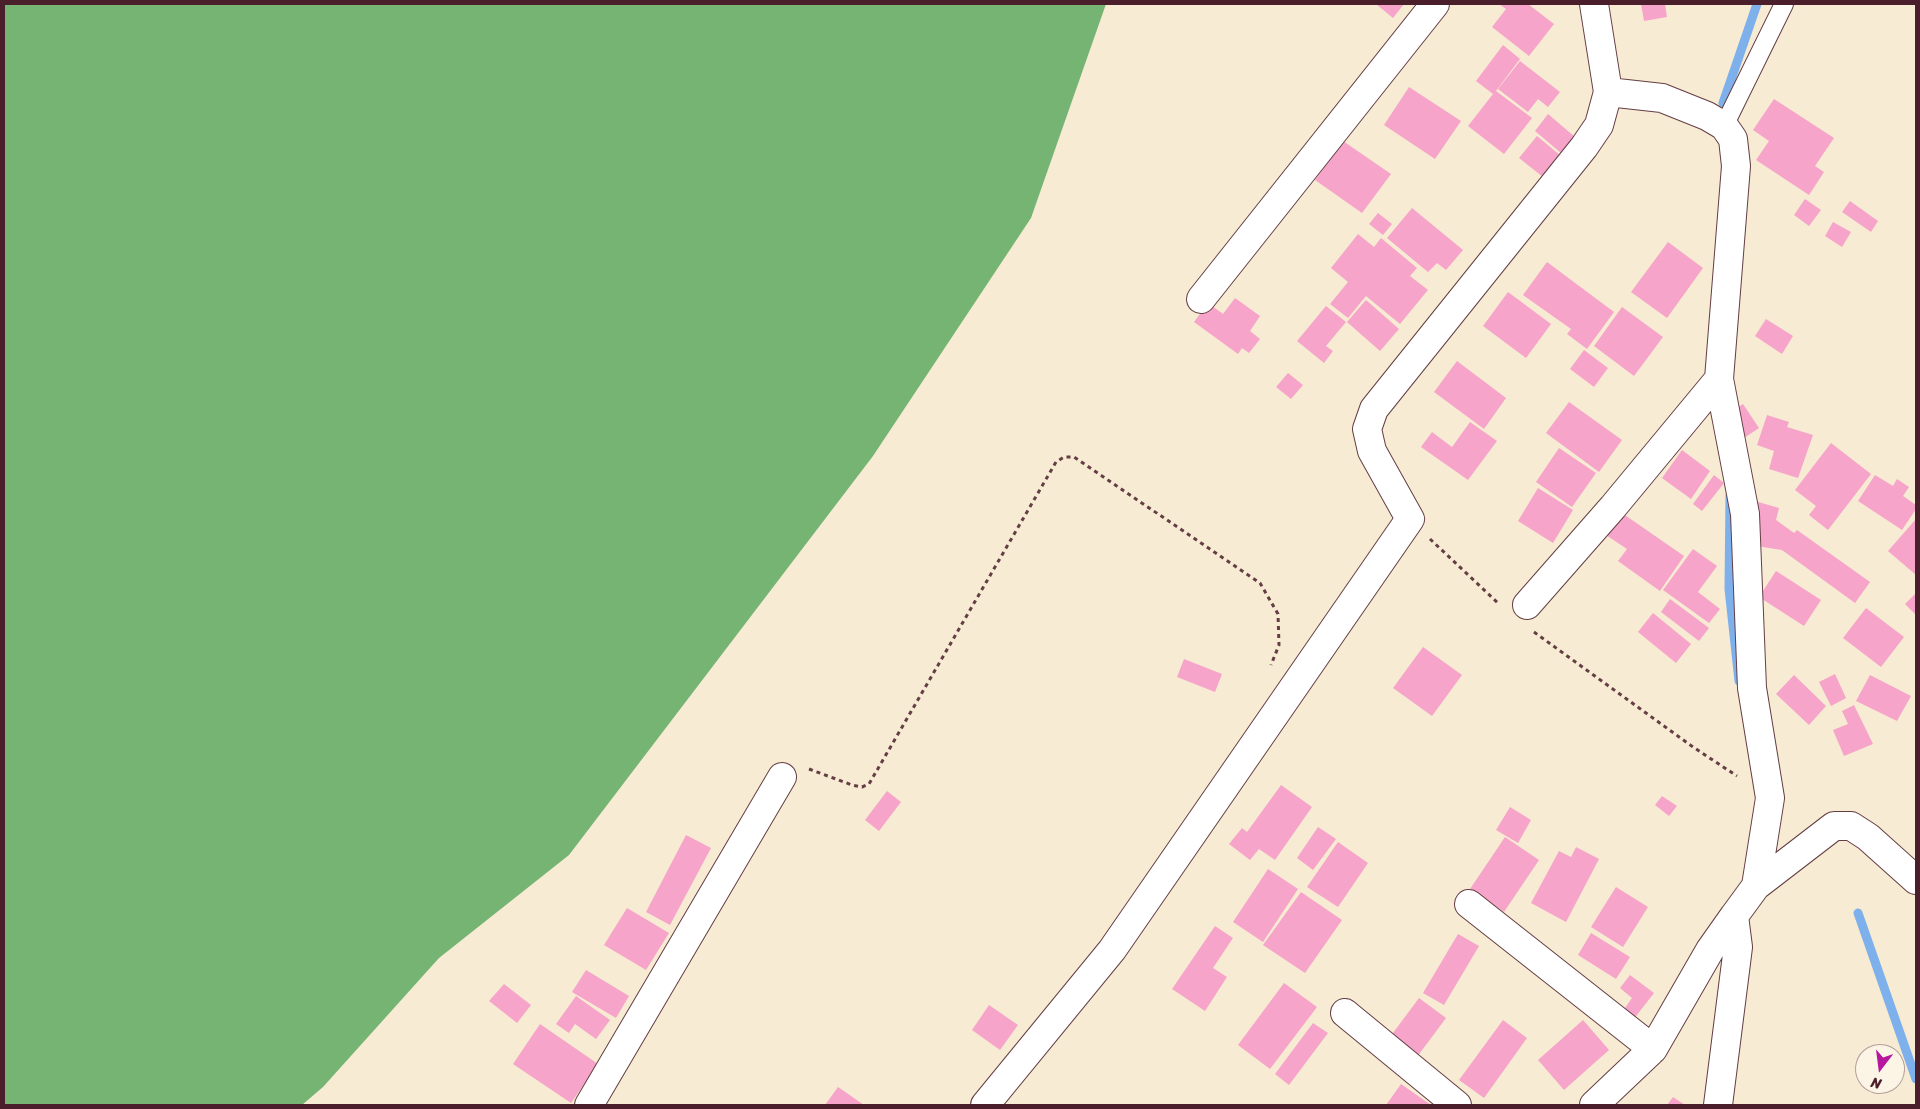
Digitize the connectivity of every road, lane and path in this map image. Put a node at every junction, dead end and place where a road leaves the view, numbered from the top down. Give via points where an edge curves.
1 (1435, 4) edge
2 (1594, 4) edge
3 (1784, 4) edge
4 (1608, 92) junction
5 (1724, 126) junction
6 (1201, 299) dead end
7 (1720, 379) junction
8 (1410, 519) junction
9 (1520, 614) junction
10 (1268, 672) dead end
11 (782, 777) joint
12 (1770, 798) junction
13 (1916, 880) edge
14 (1756, 886) junction
15 (1469, 904) dead end
16 (1734, 916) junction
17 (1345, 1013) dead end
18 (1653, 1048) junction
19 (589, 1105) edge
20 (985, 1105) edge
21 (1457, 1105) edge
22 (1594, 1105) edge
23 (1718, 1105) edge

1 - 6 street
2 - 4 street
3 - 5 lane
4 - 5 street via 1662,98
4 - 8 street via 1600,124 1584,147 1374,409 1367,429 1372,451
5 - 7 street via 1733,139 1736,166
7 - 9 street
7 - 12 street via 1746,514 1752,688
8 - 9 path
8 - 20 street via 1112,950
9 - 12 path via 1693,747
10 - 11 path via 1279,645 1278,614 1260,583 1074,457 1064,457 1056,462 869,784 862,787 798,765 787,768
11 - 19 street
12 - 14 street
13 - 14 street via 1862,833 1851,826 1834,826
14 - 16 street
15 - 18 street
16 - 18 street via 1710,950
16 - 23 street via 1738,947
17 - 21 street
18 - 22 street

